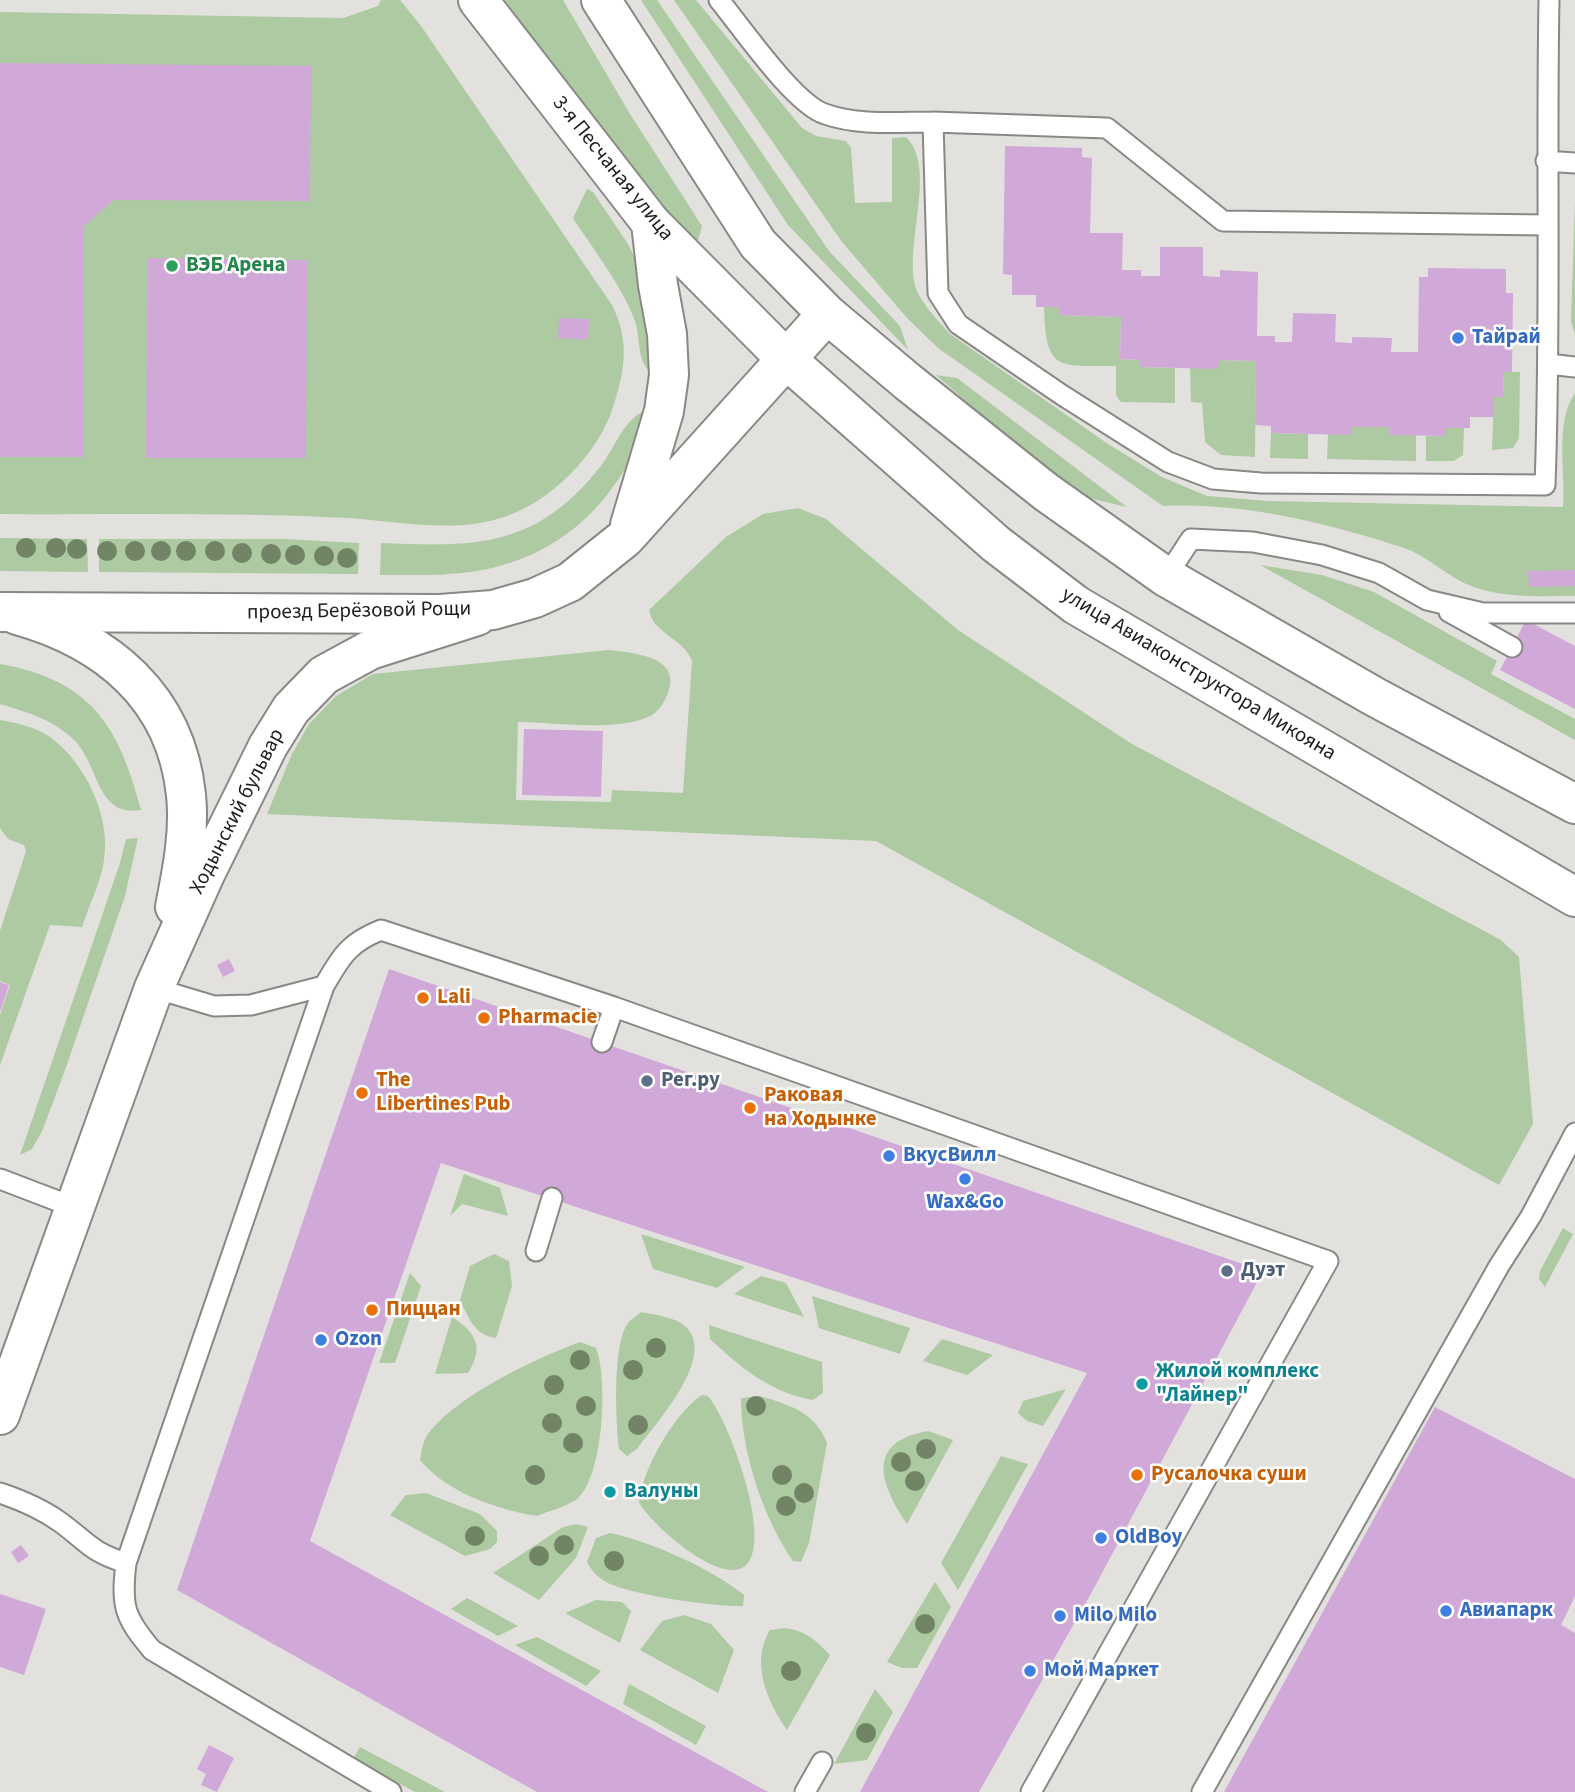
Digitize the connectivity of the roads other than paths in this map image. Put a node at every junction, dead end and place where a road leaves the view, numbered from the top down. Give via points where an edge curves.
1 (478, 0) edge
2 (601, 0) edge
3 (719, 0) edge
4 (1549, 0) edge
5 (933, 122) junction
6 (1546, 161) junction
7 (1575, 163) edge
8 (651, 223) junction
9 (1547, 225) junction
10 (827, 314) junction
11 (786, 359) junction
12 (1549, 364) junction
13 (1575, 367) edge
14 (625, 538) junction
15 (1166, 577) junction
16 (1427, 600) junction
17 (493, 610) junction
18 (2, 612) edge
19 (1575, 613) edge
20 (1512, 647) dead end
21 (1575, 804) edge
22 (1575, 897) edge
23 (158, 979) junction
24 (324, 986) junction
25 (614, 1007) junction
26 (602, 1042) dead end
27 (1575, 1133) edge
28 (0, 1179) edge
29 (552, 1198) dead end
30 (76, 1208) junction
31 (536, 1251) dead end
32 (0, 1415) edge
33 (0, 1493) edge
34 (126, 1563) junction
35 (822, 1762) dead end
36 (391, 1792) edge
37 (805, 1792) edge
38 (1031, 1792) edge
39 (1202, 1792) edge

1 - 8 street, 3-я Песчаная улица
2 - 10 street via 758,244
3 - 5 lane via 795,93 822,113 853,122
4 - 6 lane
5 - 9 lane via 1107,128 1223,221
5 - 12 lane via 938,293 958,324 1168,462 1213,479 1261,483 1545,485
6 - 7 lane
6 - 9 lane
8 - 11 street, 3-я Песчаная улица
8 - 14 street via 669,374 653,454
9 - 12 lane
10 - 11 street, проезд Берёзовой Рощи
10 - 15 street via 1046,492
11 - 14 street, проезд Берёзовой Рощи
11 - 22 street, улица Авиаконструктора Микояна via 996,544 1076,605
12 - 13 lane
14 - 17 street, проезд Берёзовой Рощи via 570,582
15 - 16 lane via 1191,539 1253,542 1322,555 1379,573
15 - 21 street
16 - 19 lane via 1483,613
16 - 20 lane
17 - 18 street, проезд Берёзовой Рощи via 401,615
17 - 23 street, Ходынский бульвар via 370,650 324,675 291,709 237,806
18 - 23 street, Ходынский бульвар via 86,640 120,664 151,699 174,742 186,795 184,863
23 - 24 lane via 214,1006 251,1005
23 - 30 street, Ходынский бульвар
24 - 25 lane via 358,939 381,930
24 - 34 lane
25 - 26 lane
25 - 38 lane via 1328,1261
27 - 39 lane
28 - 30 lane
29 - 31 lane
30 - 32 street, Ходынский бульвар
33 - 34 lane via 61,1523 98,1554
34 - 36 lane via 122,1598 130,1624 152,1650
35 - 37 lane

